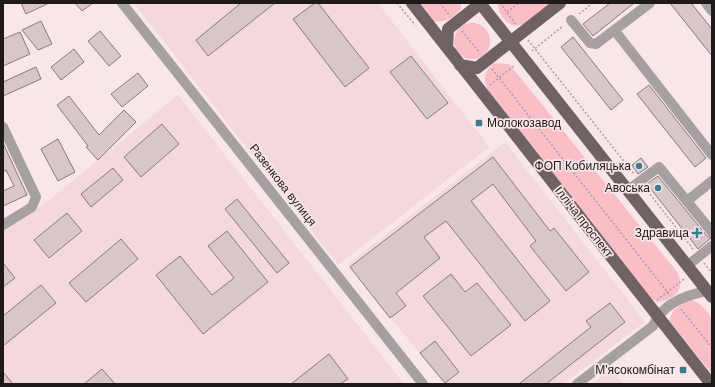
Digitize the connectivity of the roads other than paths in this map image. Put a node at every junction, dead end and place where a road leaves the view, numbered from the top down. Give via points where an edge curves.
1 (122, 3) edge
2 (412, 3) edge
3 (480, 3) edge
4 (560, 3) edge
5 (650, 3) edge
6 (706, 3) edge
7 (712, 11) edge
8 (571, 20) dead end
9 (615, 31) junction
10 (510, 42) junction
11 (447, 47) junction
12 (460, 65) junction
13 (3, 127) edge
14 (712, 155) edge
15 (712, 181) edge
16 (628, 190) junction
17 (687, 201) junction
18 (3, 225) edge
19 (712, 232) edge
20 (712, 246) edge
21 (690, 269) junction
22 (710, 294) edge
23 (657, 316) junction
24 (424, 384) edge
25 (576, 384) edge
26 (711, 384) edge

1 - 24 street, Разенкова вулиця
2 - 11 main road, Ілліча проспект
3 - 10 main road
3 - 11 main road via 448,29
4 - 10 main road
5 - 9 street
6 - 7 street
8 - 9 street via 590,43 596,44
9 - 14 street
10 - 12 main road via 477,68
10 - 16 main road
11 - 12 main road, Ілліча проспект
12 - 23 main road, Ілліча проспект
13 - 18 street via 36,197 32,207
15 - 17 street
16 - 17 street via 659,168
16 - 21 main road
17 - 19 street
20 - 21 street
21 - 22 main road
22 - 23 street via 690,294 675,301
23 - 25 street via 653,326
23 - 26 main road, Ілліча проспект

